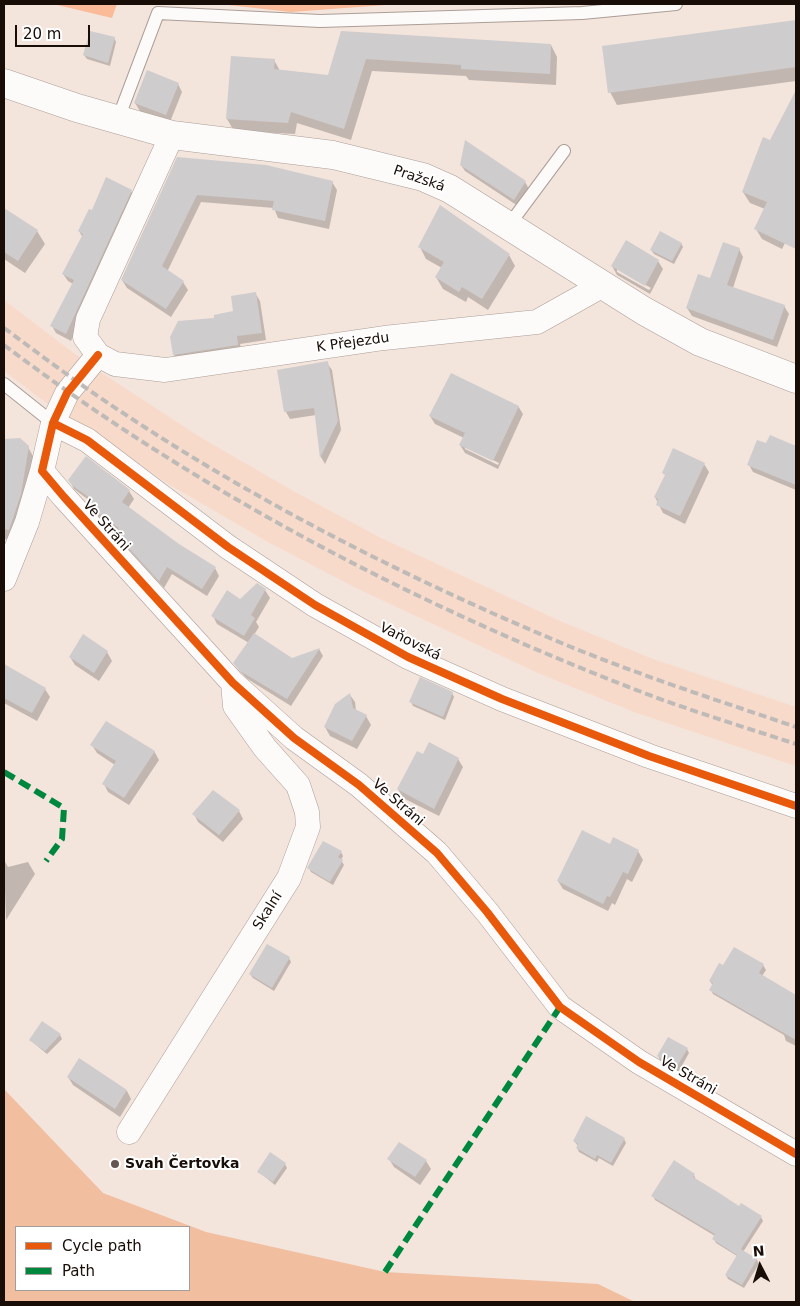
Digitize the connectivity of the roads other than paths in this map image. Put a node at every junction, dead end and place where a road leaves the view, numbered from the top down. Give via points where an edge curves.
1 (676, 4) edge
2 (4, 83) edge
3 (118, 119) junction
4 (172, 135) junction
5 (564, 151) dead end
6 (509, 225) junction
7 (603, 286) junction
8 (98, 355) junction
9 (796, 379) edge
10 (4, 384) edge
11 (53, 423) junction
12 (42, 471) junction
13 (4, 579) edge
14 (233, 682) junction
15 (796, 806) edge
16 (129, 1132) dead end
17 (796, 1154) edge

1 - 3 lane via 582,13 320,21 158,12
2 - 3 main road, Pražská
3 - 4 main road, Pražská
4 - 6 main road, Pražská via 333,155 423,177 450,189
4 - 8 street via 88,319 85,337
5 - 6 lane
6 - 7 main road, Pražská
7 - 8 street, K Přejezdu via 537,322 384,338 165,370 115,364
7 - 9 main road, Pražská via 700,342
8 - 11 street via 67,393
10 - 11 lane, Vaňovská
11 - 12 street
11 - 15 street, Vaňovská via 87,440 228,547 315,605 408,657 502,699 649,756
12 - 13 street via 27,522
12 - 14 street, Ve Stráni
14 - 16 street, Skalní via 235,706 265,748 298,785 307,812 308,827 289,878
14 - 17 street, Ve Stráni via 294,738 359,785 437,853 560,1007 639,1062

